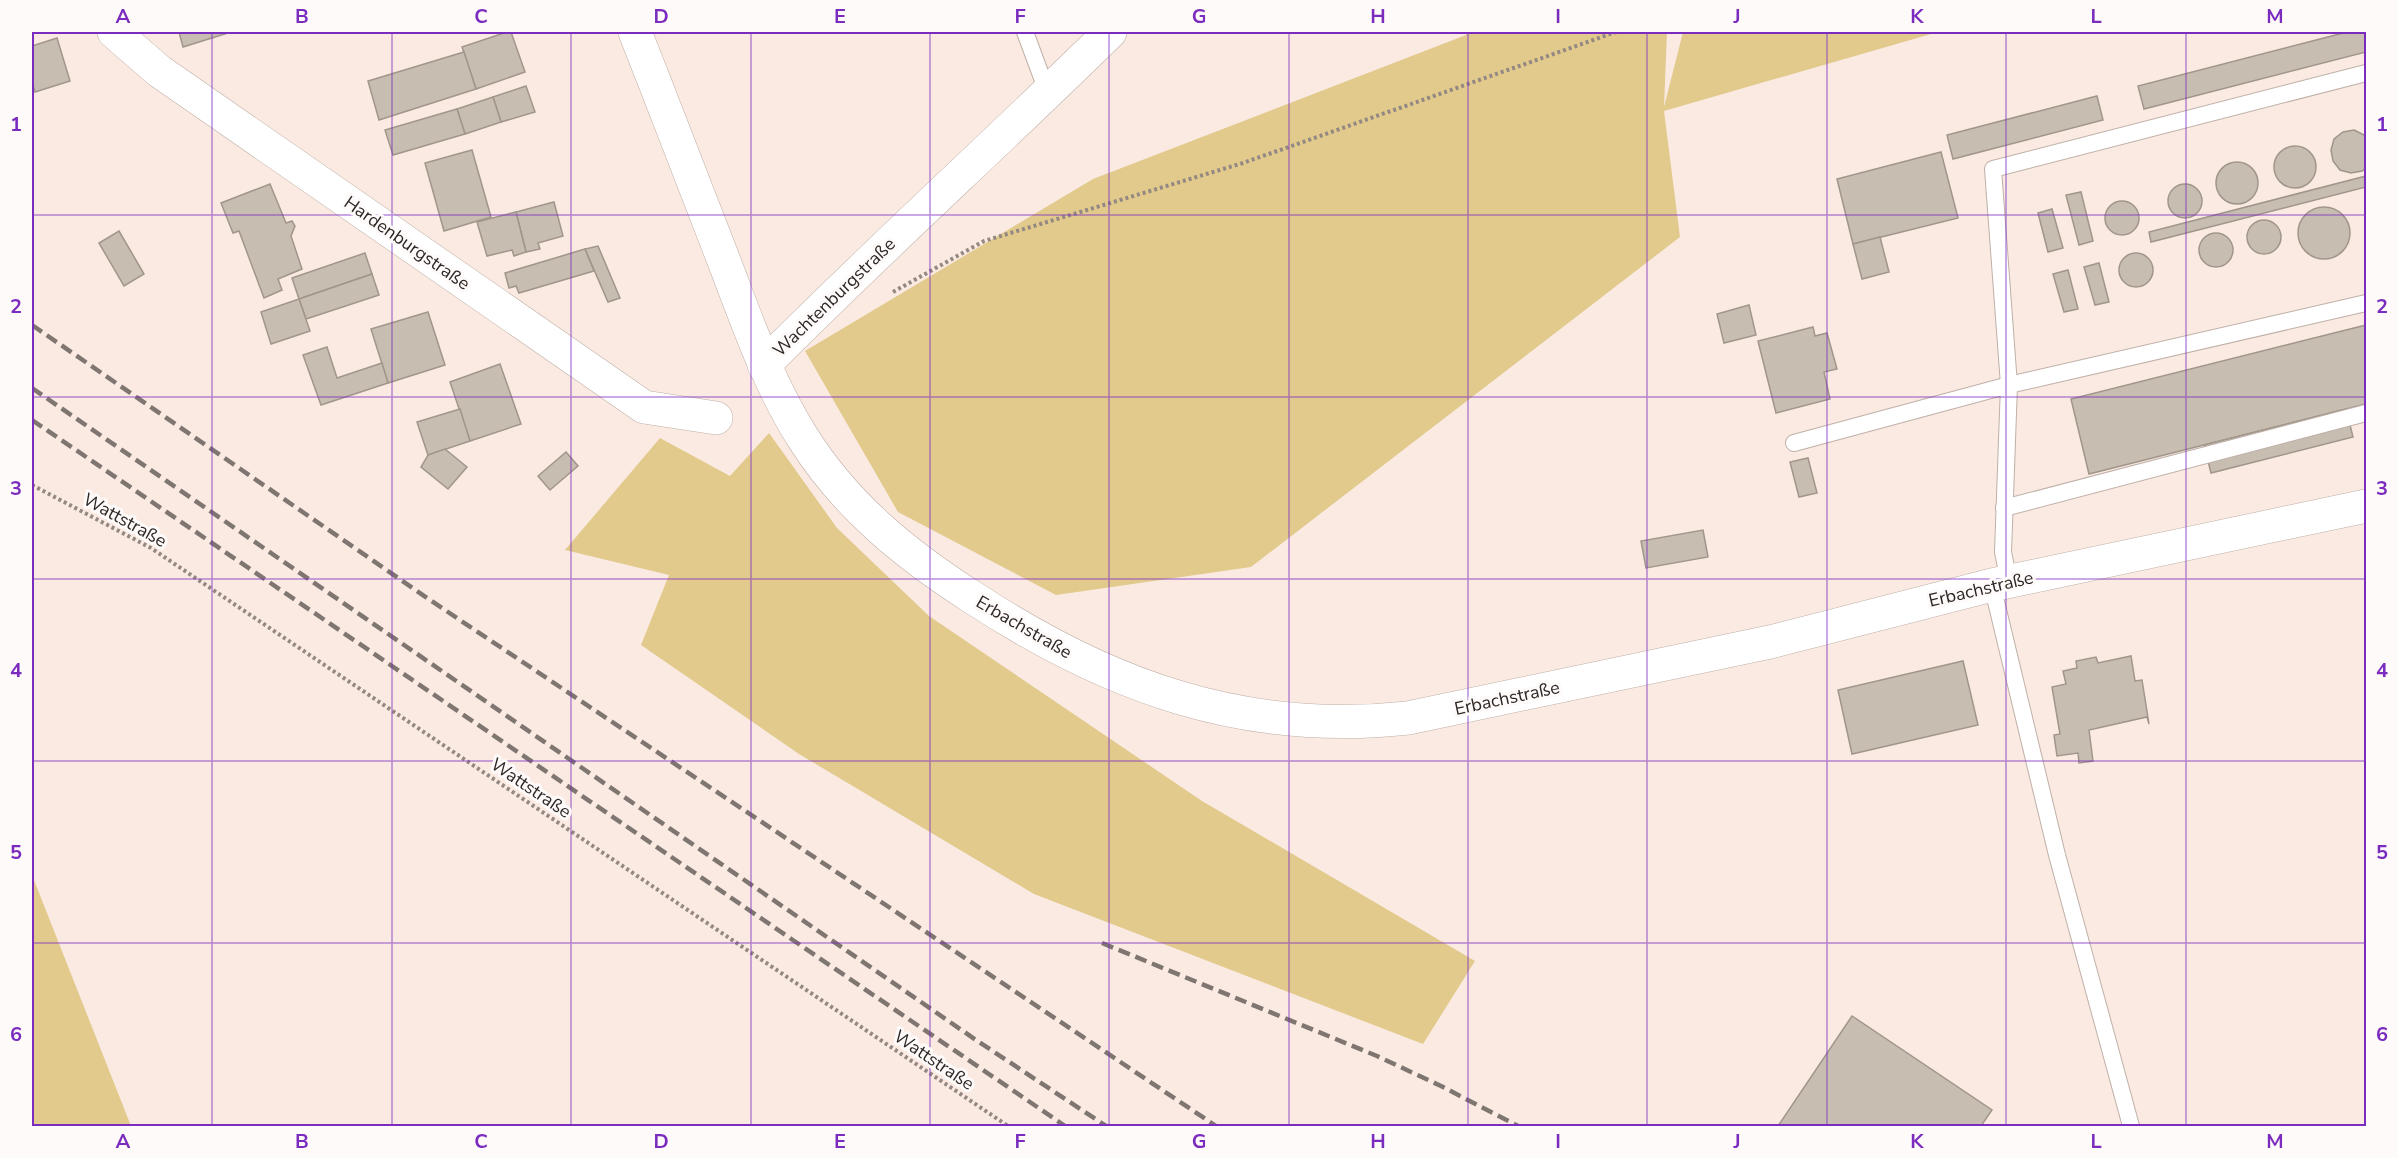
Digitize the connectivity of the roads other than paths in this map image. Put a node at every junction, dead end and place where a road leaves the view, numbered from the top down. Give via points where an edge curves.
1 (114, 32) edge
2 (635, 32) edge
3 (1025, 32) edge
4 (1110, 32) edge
5 (2367, 73) edge
6 (1048, 94) junction
7 (2367, 303) edge
8 (764, 365) junction
9 (2009, 385) junction
10 (2367, 413) edge
11 (716, 418) dead end
12 (1794, 443) dead end
13 (2367, 506) edge
14 (2004, 507) junction
15 (2001, 584) junction
16 (2131, 1126) edge

1 - 11 street, Hardenburgstraße via 159,71 644,407
2 - 8 street, Wachtenburgstraße
3 - 6 lane
4 - 6 street, Wachtenburgstraße
5 - 9 lane via 1993,169
6 - 8 street, Wachtenburgstraße via 845,283
7 - 9 lane
8 - 15 street, Erbachstraße via 802,437 833,480 878,528 924,565 1017,626 1075,658 1189,702 1265,717 1378,721 1447,711 1770,642
9 - 12 lane
9 - 14 lane
10 - 14 lane
13 - 15 street, Erbachstraße
14 - 15 lane
15 - 16 lane via 2060,866

